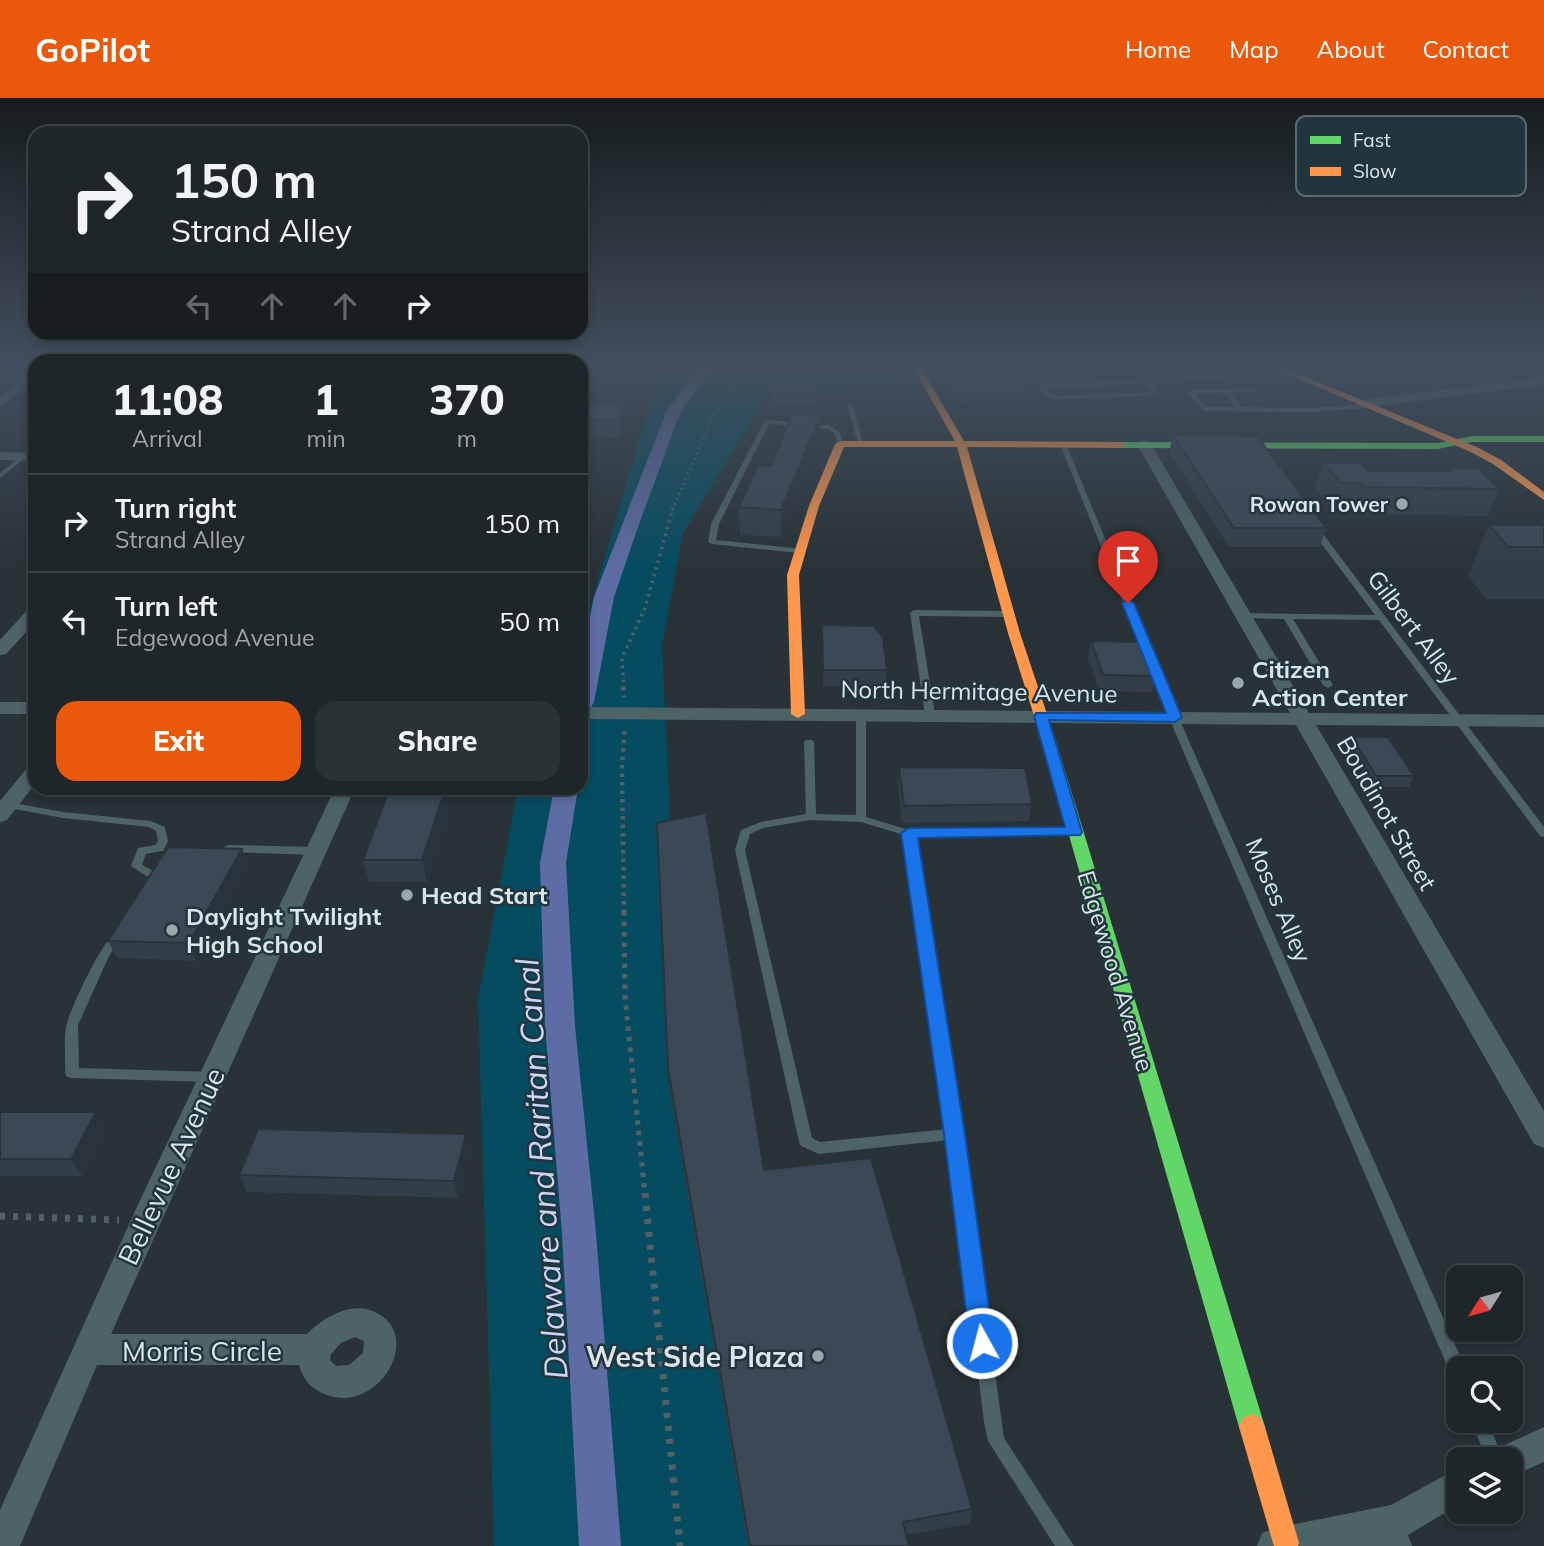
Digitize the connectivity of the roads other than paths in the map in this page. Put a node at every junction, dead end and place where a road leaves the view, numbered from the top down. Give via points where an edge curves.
1 (761, 434) edge
2 (837, 434) edge
3 (858, 434) edge
4 (955, 434) edge
5 (1435, 434) edge
6 (1544, 439) edge
7 (861, 443) junction
8 (1458, 443) junction
9 (840, 444) junction
10 (961, 444) junction
11 (1063, 444) junction
12 (1144, 444) junction
13 (0, 456) edge
14 (28, 457) edge
15 (28, 458) edge
16 (0, 476) edge
17 (1544, 497) edge
18 (1309, 521) edge
19 (798, 551) junction
20 (1009, 614) junction
21 (1244, 616) junction
22 (1287, 617) junction
23 (1381, 618) junction
24 (28, 620) edge
25 (0, 650) edge
26 (1328, 685) dead end
27 (0, 708) edge
28 (28, 708) edge
29 (588, 713) edge
30 (799, 714) junction
31 (861, 715) junction
32 (930, 715) junction
33 (1041, 716) junction
34 (1175, 717) junction
35 (1302, 719) junction
36 (1457, 719) junction
37 (1544, 721) edge
38 (809, 742) dead end
39 (28, 780) edge
40 (342, 795) edge
41 (4, 810) edge
42 (811, 817) junction
43 (861, 819) junction
44 (1074, 832) junction
45 (909, 833) junction
46 (1544, 834) edge
47 (221, 849) edge
48 (316, 851) junction
49 (142, 896) edge
50 (124, 926) edge
51 (212, 1077) junction
52 (955, 1134) junction
53 (1544, 1136) edge
54 (314, 1349) dead end
55 (89, 1350) junction
56 (1451, 1356) edge
57 (1544, 1444) edge
58 (1523, 1454) edge
59 (1446, 1492) edge
60 (1389, 1536) edge
61 (1280, 1545) edge
62 (2, 1546) edge
63 (1065, 1546) edge

1 - 19 lane via 715,524 712,542
2 - 9 lane
3 - 7 lane
4 - 10 street, Edgewood Avenue
5 - 8 street
6 - 8 street
7 - 9 street
7 - 10 street
8 - 12 street via 1254,448
8 - 17 street via 1497,462
9 - 19 street
10 - 11 street
10 - 20 street, Edgewood Avenue
11 - 12 street
11 - 34 lane, Moses Alley
12 - 21 street, Boudinot Street
13 - 14 street
15 - 16 lane
18 - 23 lane, Gilbert Alley
19 - 30 street via 793,575
20 - 32 lane via 914,613
20 - 33 street, Edgewood Avenue
21 - 22 lane
21 - 35 street, Boudinot Street
22 - 23 lane
22 - 26 lane
23 - 36 lane, Gilbert Alley
24 - 25 street
27 - 28 street
29 - 30 street, North Hermitage Avenue
30 - 31 street, North Hermitage Avenue
31 - 32 street, North Hermitage Avenue
31 - 43 lane
32 - 33 street, North Hermitage Avenue
33 - 34 street, North Hermitage Avenue
33 - 44 street, Edgewood Avenue
34 - 35 street, North Hermitage Avenue
34 - 56 lane, Moses Alley
35 - 36 street, North Hermitage Avenue
35 - 53 street, Boudinot Street
36 - 37 street, North Hermitage Avenue
36 - 46 lane, Gilbert Alley
38 - 42 lane
39 - 41 street
40 - 48 street, Bellevue Avenue
41 - 49 lane via 151,824 161,829 166,848 142,851 136,866 154,876
42 - 43 lane
42 - 52 lane via 745,832 740,850 806,1142 819,1148
43 - 45 lane
44 - 45 lane
44 - 61 street, Edgewood Avenue
45 - 52 lane
47 - 48 lane
48 - 51 street, Bellevue Avenue
50 - 51 lane via 104,954 72,1025 72,1073
51 - 55 street, Bellevue Avenue
52 - 63 lane via 996,1441
54 - 55 street, Morris Circle
55 - 62 street, Bellevue Avenue
57 - 58 street
59 - 60 street via 1397,1522
60 - 61 street

